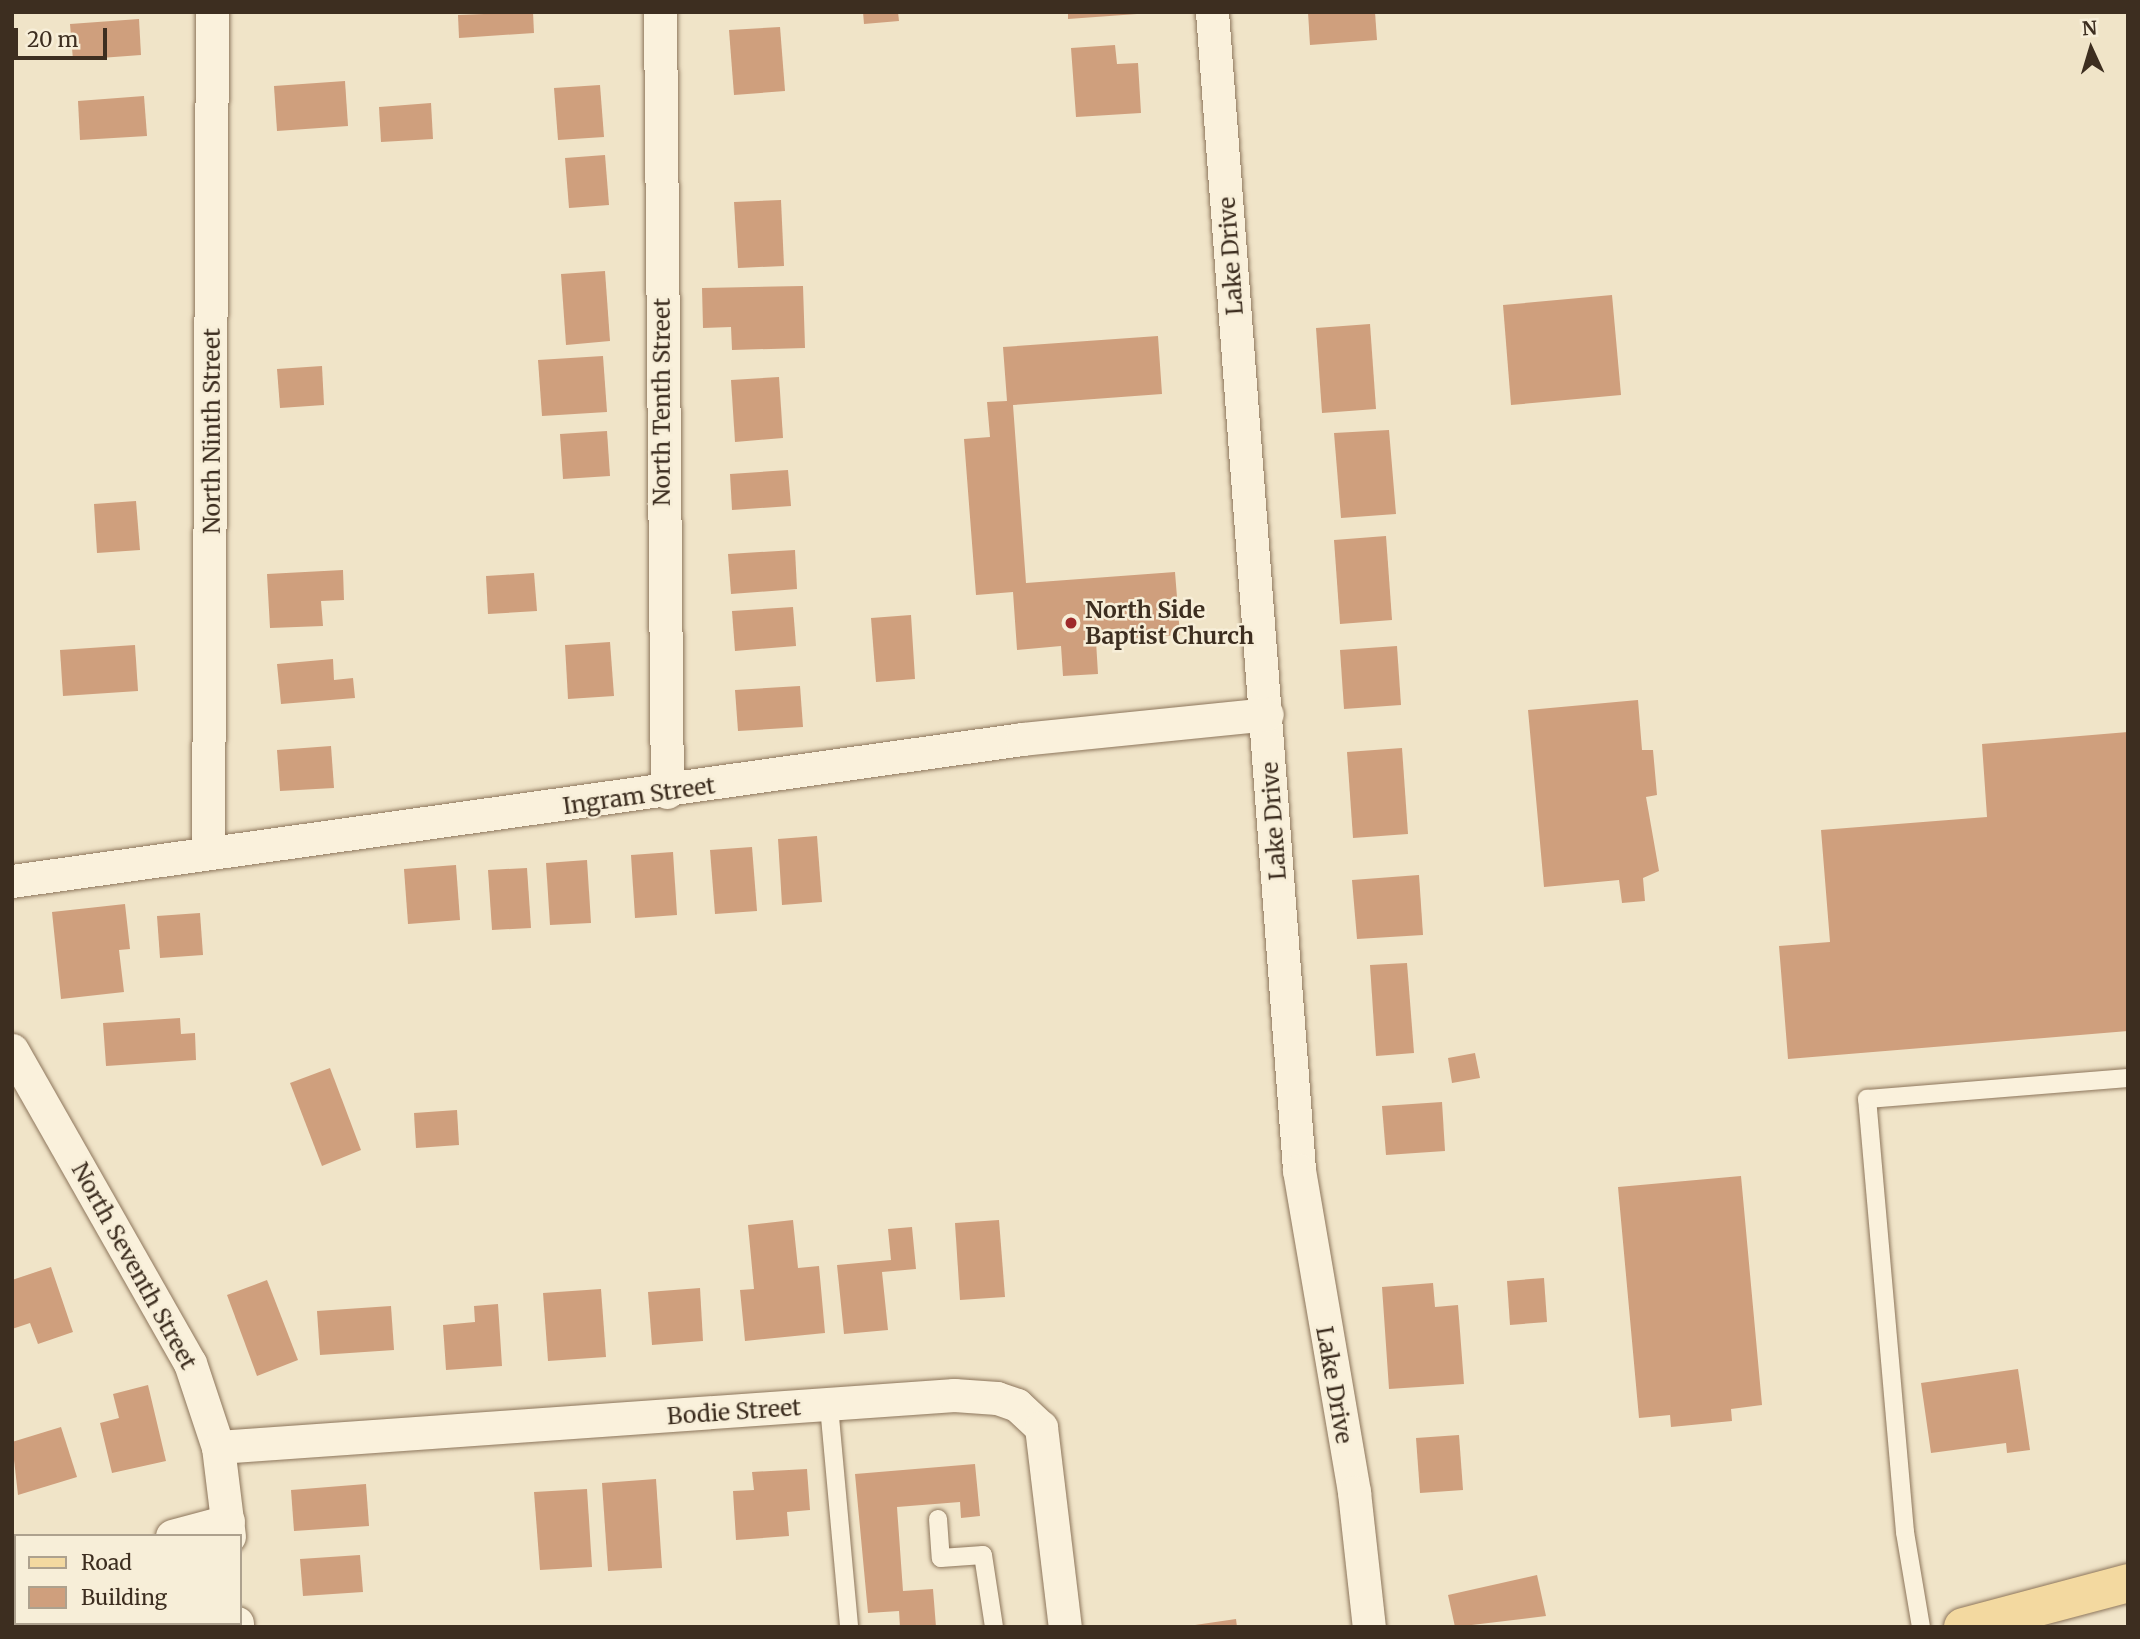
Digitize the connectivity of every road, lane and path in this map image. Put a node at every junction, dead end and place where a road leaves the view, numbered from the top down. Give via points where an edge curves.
1 (212, 12) edge
2 (660, 12) edge
3 (1212, 12) edge
4 (1267, 714) junction
5 (667, 792) junction
6 (208, 850) junction
7 (12, 881) edge
8 (12, 1050) edge
9 (2128, 1079) edge
10 (24, 1100) edge
11 (829, 1406) junction
12 (218, 1447) junction
13 (938, 1519) dead end
14 (228, 1529) edge
15 (188, 1534) edge
16 (2128, 1583) edge
17 (849, 1627) edge
18 (994, 1627) edge
19 (1065, 1627) edge
20 (1369, 1627) edge
21 (1921, 1627) edge
22 (1963, 1627) edge

1 - 6 street, North Ninth Street
2 - 5 street, North Tenth Street
3 - 4 street, Lake Drive
4 - 5 street, Ingram Street via 1022,739
4 - 20 street, Lake Drive via 1299,1170 1354,1492
5 - 6 street, Ingram Street
6 - 7 street, Ingram Street
8 - 10 street, North Seventh Street
9 - 21 lane via 1867,1099 1905,1532
10 - 12 street, North Seventh Street via 182,1345
11 - 12 street, Bodie Street
11 - 17 lane
11 - 19 street, Bodie Street via 954,1395 997,1398 1017,1405 1041,1427
12 - 14 street, North Seventh Street
13 - 18 lane via 941,1558 983,1555
14 - 15 street
16 - 22 main road

